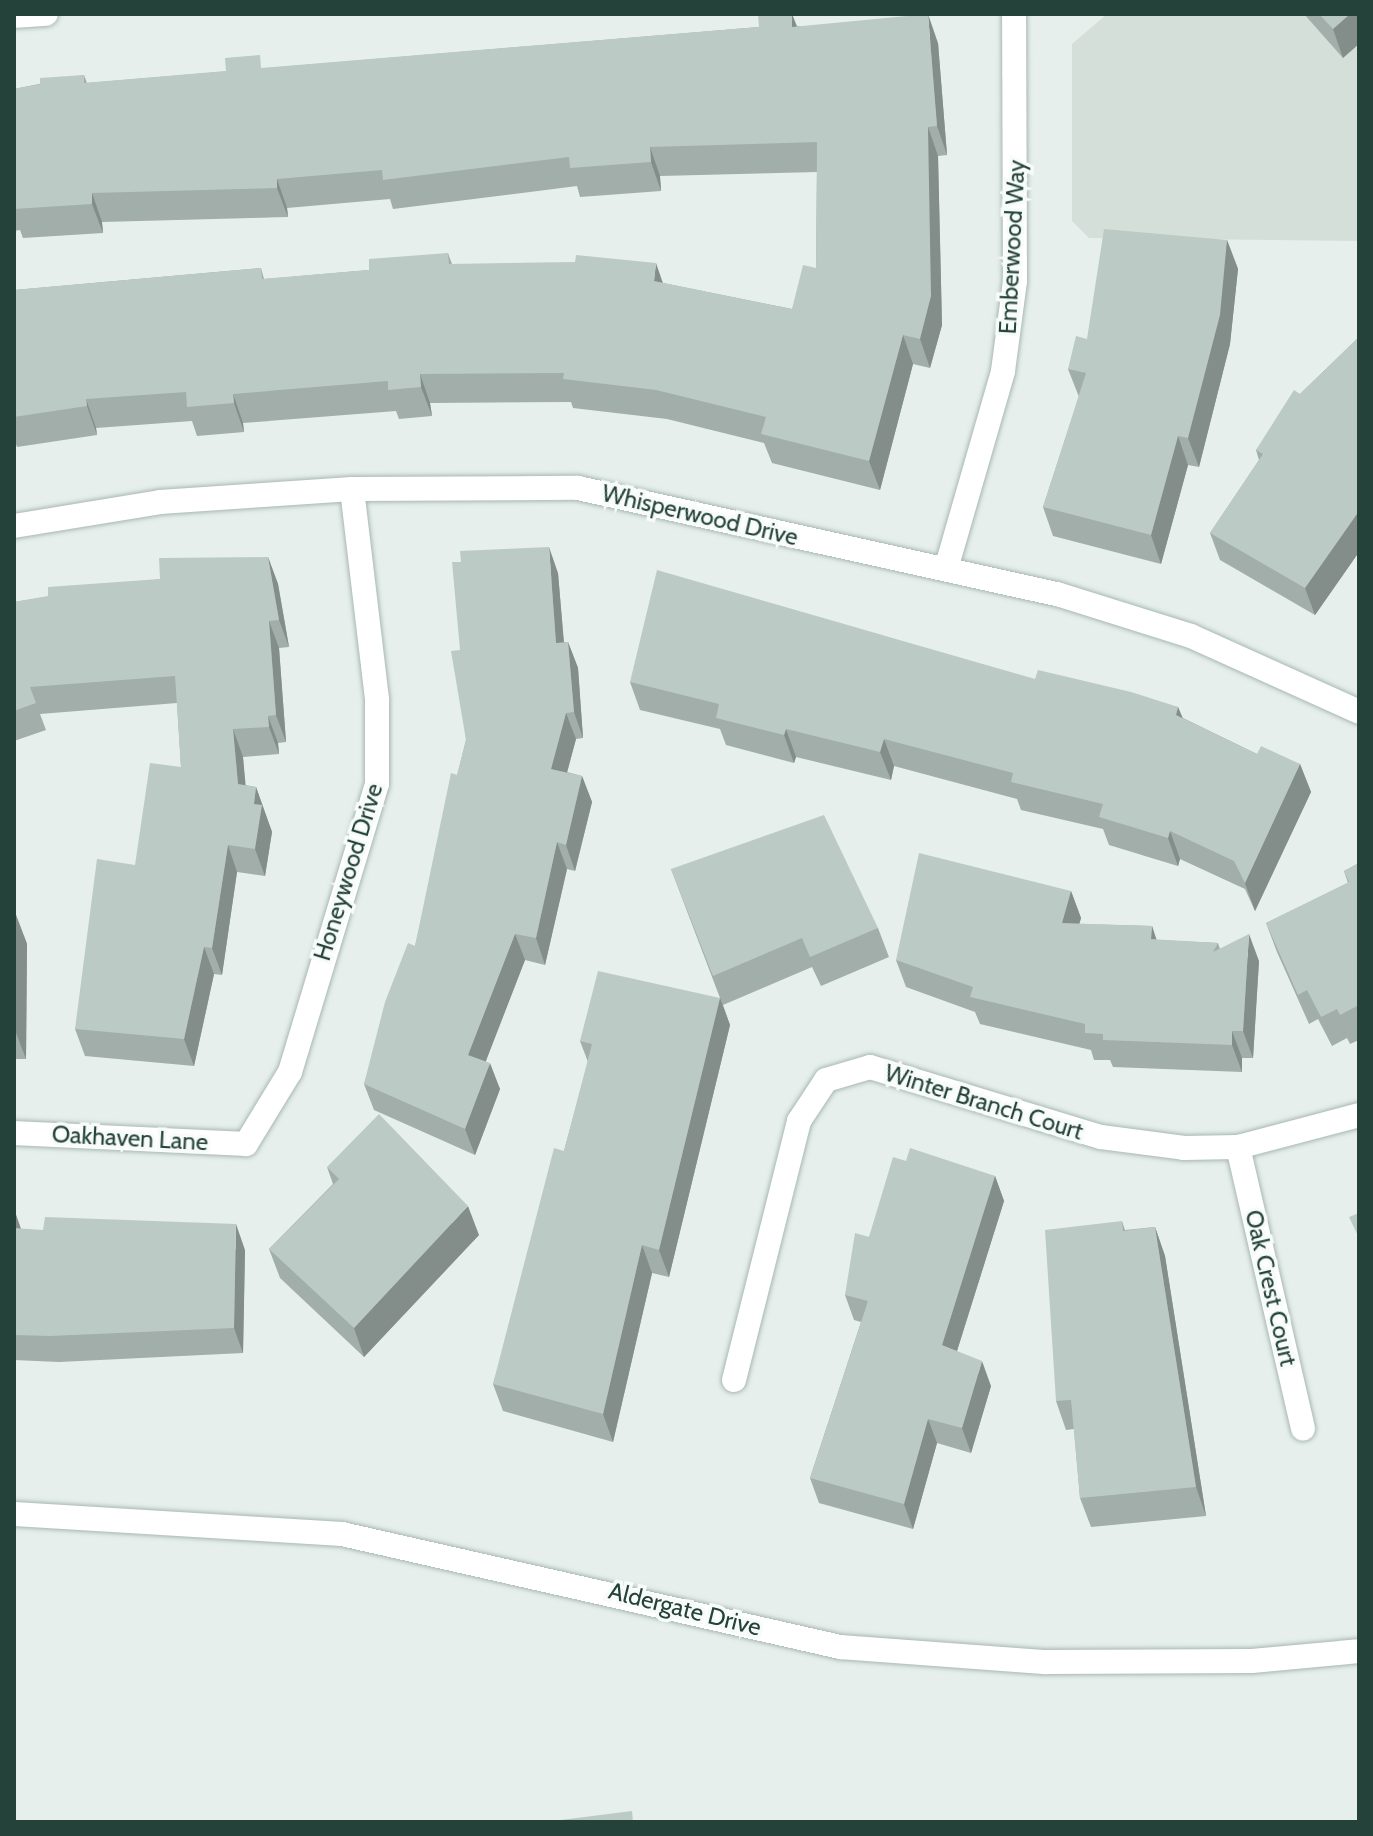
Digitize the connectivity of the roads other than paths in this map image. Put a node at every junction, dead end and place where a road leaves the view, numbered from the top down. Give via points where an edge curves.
1 (46, 14) edge
2 (1014, 14) edge
3 (14, 16) edge
4 (352, 489) junction
5 (14, 526) edge
6 (946, 569) junction
7 (1359, 712) edge
8 (1359, 1115) edge
9 (14, 1133) edge
10 (246, 1144) joint
11 (1238, 1147) junction
12 (734, 1380) dead end
13 (1303, 1429) dead end
14 (14, 1514) edge
15 (1359, 1651) edge

1 - 3 street
2 - 6 street, Emberwood Way via 1015,281 1003,371
4 - 5 street, Whisperwood Drive via 160,502
4 - 6 street, Whisperwood Drive via 578,488
4 - 10 street, Honeywood Drive via 377,699 377,784 290,1072
6 - 7 street, Whisperwood Drive via 1191,636
8 - 11 street, Winter Branch Court
9 - 10 street, Oakhaven Lane
11 - 12 street, Winter Branch Court via 1101,1137 870,1067 826,1080 799,1121
11 - 13 street, Oak Crest Court
14 - 15 street, Aldergate Drive via 342,1534 840,1647 1046,1662 1252,1661

